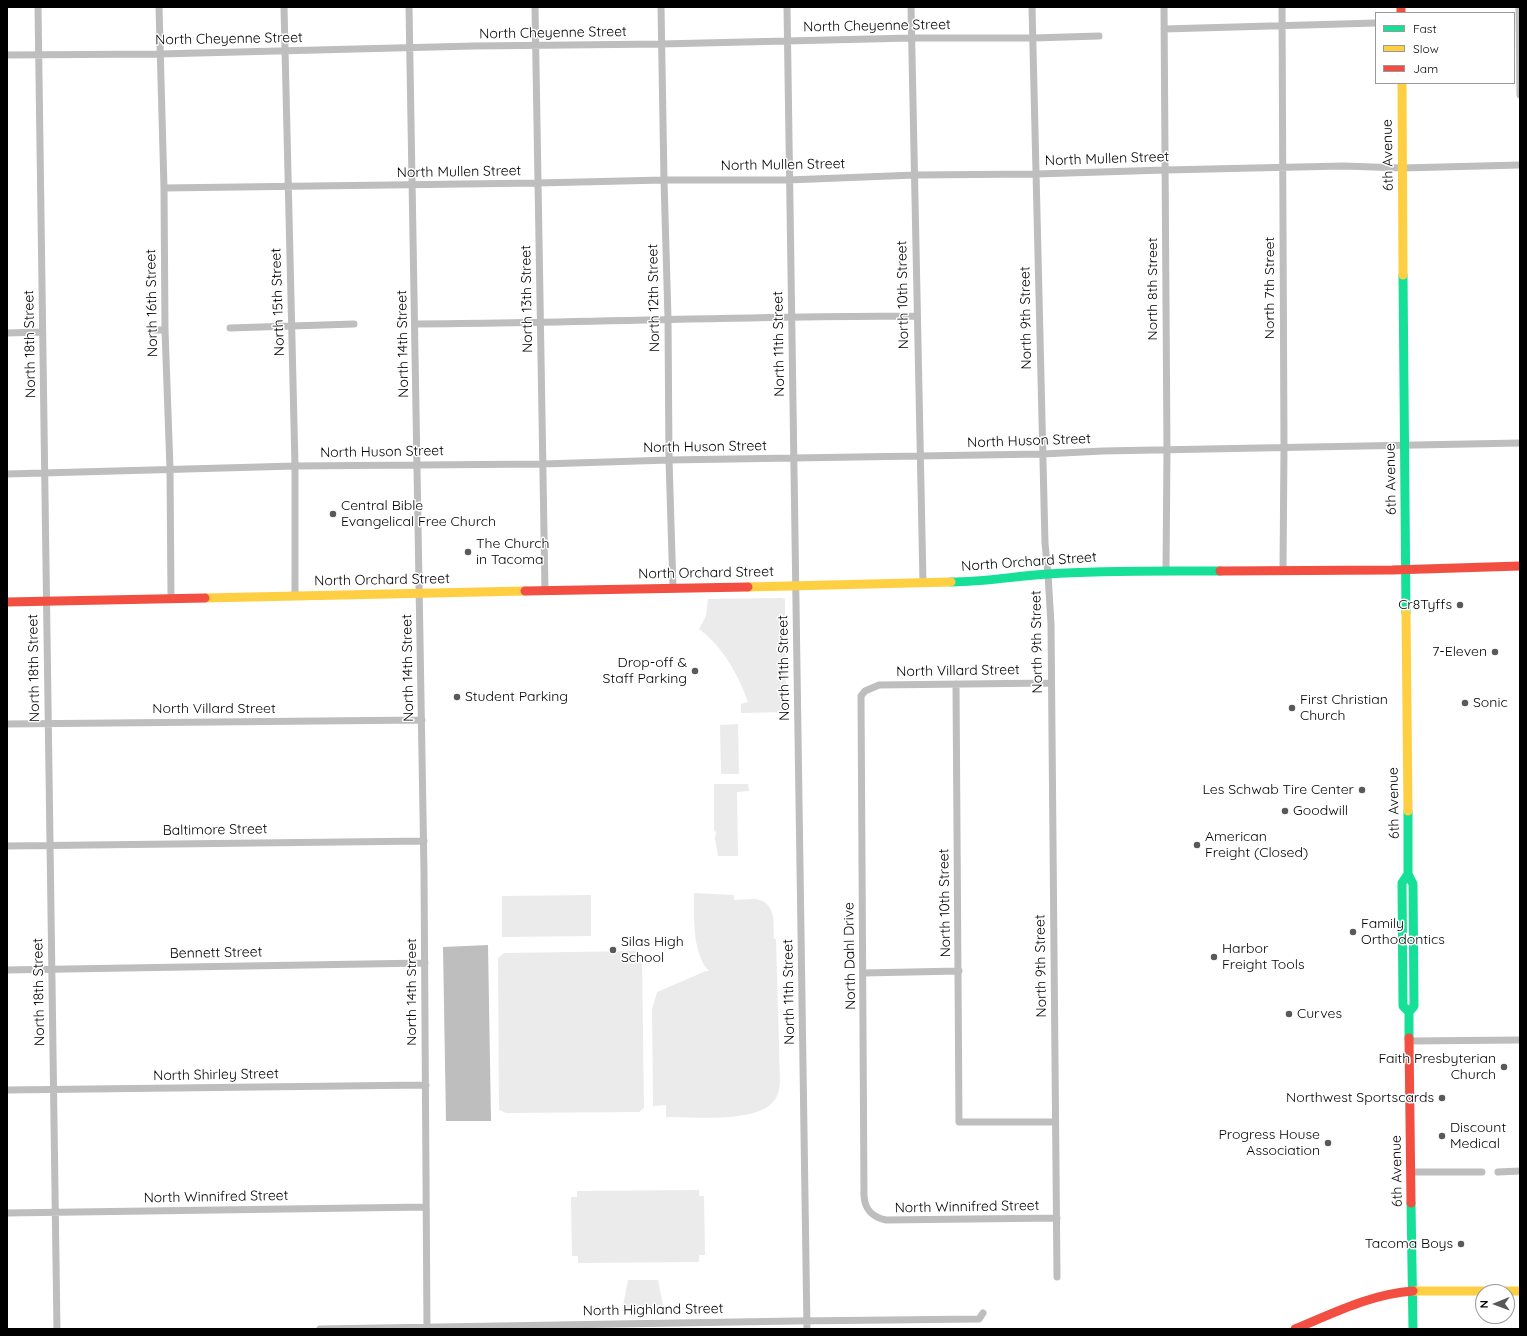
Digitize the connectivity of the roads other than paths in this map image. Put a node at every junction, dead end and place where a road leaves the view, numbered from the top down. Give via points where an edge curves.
1 (38, 7) edge
2 (159, 7) edge
3 (284, 7) edge
4 (409, 7) edge
5 (534, 7) edge
6 (661, 7) edge
7 (786, 7) edge
8 (911, 7) edge
9 (1032, 7) edge
10 (1164, 7) edge
11 (1282, 7) edge
12 (1519, 7) edge
13 (1375, 23) edge
14 (1282, 26) junction
15 (1164, 29) junction
16 (1099, 36) dead end
17 (911, 38) junction
18 (1033, 38) junction
19 (788, 41) junction
20 (662, 44) junction
21 (535, 46) junction
22 (410, 48) junction
23 (284, 50) junction
24 (159, 54) junction
25 (38, 55) junction
26 (7, 56) edge
27 (1402, 84) edge
28 (1520, 95) edge
29 (1520, 165) edge
30 (1283, 168) junction
31 (1402, 168) junction
32 (1165, 170) junction
33 (1036, 174) junction
34 (915, 175) junction
35 (664, 180) junction
36 (788, 180) junction
37 (538, 184) junction
38 (412, 185) junction
39 (288, 187) junction
40 (164, 188) junction
41 (792, 316) junction
42 (917, 316) junction
43 (668, 319) junction
44 (540, 323) junction
45 (354, 324) dead end
46 (416, 324) junction
47 (292, 326) junction
48 (230, 328) dead end
49 (154, 330) dead end
50 (165, 330) junction
51 (42, 332) junction
52 (7, 333) edge
53 (1520, 443) edge
54 (1404, 446) junction
55 (1284, 448) junction
56 (1167, 450) junction
57 (1043, 454) junction
58 (920, 457) junction
59 (794, 459) junction
60 (669, 460) junction
61 (418, 464) junction
62 (543, 464) junction
63 (295, 466) junction
64 (170, 469) junction
65 (44, 473) junction
66 (7, 474) edge
67 (1520, 566) edge
68 (1406, 569) junction
69 (1166, 570) junction
70 (1283, 570) junction
71 (1048, 574) junction
72 (923, 583) junction
73 (796, 585) junction
74 (674, 588) junction
75 (546, 591) junction
76 (419, 593) junction
77 (295, 596) junction
78 (171, 598) junction
79 (46, 601) junction
80 (7, 602) edge
81 (1051, 683) junction
82 (956, 684) junction
83 (866, 691) joint
84 (422, 720) junction
85 (48, 723) junction
86 (7, 724) edge
87 (424, 841) junction
88 (7, 846) edge
89 (50, 846) junction
90 (425, 963) junction
91 (52, 969) junction
92 (7, 970) edge
93 (959, 971) junction
94 (863, 973) junction
95 (1520, 1040) edge
96 (1410, 1041) junction
97 (426, 1085) junction
98 (7, 1090) edge
99 (53, 1090) junction
100 (1056, 1122) junction
101 (1520, 1171) edge
102 (1411, 1172) junction
103 (1482, 1172) dead end
104 (1498, 1172) dead end
105 (426, 1207) junction
106 (7, 1213) edge
107 (55, 1213) junction
108 (877, 1218) joint
109 (1057, 1218) junction
110 (1057, 1277) dead end
111 (1413, 1291) junction
112 (1520, 1291) edge
113 (983, 1314) dead end
114 (807, 1321) junction
115 (618, 1326) edge
116 (712, 1326) edge
117 (526, 1327) edge
118 (427, 1328) edge
119 (57, 1329) edge
120 (320, 1329) edge
121 (807, 1329) edge
122 (1295, 1329) edge
123 (1413, 1329) edge

1 - 25 street, North 18th Street
2 - 24 street, North 16th Street
3 - 23 street, North 15th Street
4 - 22 street, North 14th Street
5 - 21 street, North 13th Street
6 - 20 street, North 12th Street
7 - 19 street, North 11th Street
8 - 17 street, North 10th Street
9 - 18 street, North 9th Street
10 - 15 street, North 8th Street
11 - 14 street, North 7th Street
12 - 28 street
13 - 14 street
14 - 15 street
14 - 30 street, North 7th Street
15 - 32 street, North 8th Street
16 - 18 street, North Cheyenne Street
17 - 18 street, North Cheyenne Street
17 - 19 street, North Cheyenne Street
17 - 34 street, North 10th Street
18 - 33 street, North 9th Street
19 - 20 street, North Cheyenne Street
19 - 36 street, North 11th Street
20 - 21 street, North Cheyenne Street
20 - 35 street, North 12th Street
21 - 22 street, North Cheyenne Street
21 - 37 street, North 13th Street
22 - 23 street, North Cheyenne Street
22 - 38 street, North 14th Street
23 - 24 street, North Cheyenne Street
23 - 39 street, North 15th Street
24 - 25 street, North Cheyenne Street
24 - 40 street, North 16th Street
25 - 26 street, North Cheyenne Street
25 - 51 street, North 18th Street
27 - 31 main road, 6th Avenue
29 - 31 street, North Mullen Street
30 - 31 street, North Mullen Street
30 - 32 street, North Mullen Street
30 - 55 street, North 7th Street
31 - 54 main road, 6th Avenue
32 - 33 street, North Mullen Street
32 - 56 street, North 8th Street
33 - 34 street, North Mullen Street
33 - 57 street, North 9th Street
34 - 36 street, North Mullen Street
34 - 42 street, North 10th Street
35 - 36 street, North Mullen Street
35 - 37 street, North Mullen Street
35 - 43 street, North 12th Street
36 - 41 street, North 11th Street
37 - 38 street, North Mullen Street
37 - 44 street, North 13th Street
38 - 39 street, North Mullen Street
38 - 46 street, North 14th Street
39 - 40 street, North Mullen Street
39 - 47 street, North 15th Street
40 - 50 street, North 16th Street
41 - 42 street
41 - 43 street
41 - 59 street, North 11th Street
42 - 58 street, North 10th Street
43 - 44 street
43 - 60 street, North 12th Street
44 - 46 street
44 - 62 street, North 13th Street
45 - 47 street
46 - 61 street, North 14th Street
47 - 48 street
47 - 63 street, North 15th Street
49 - 50 street
50 - 64 street, North 16th Street
51 - 52 street
51 - 65 street, North 18th Street
53 - 54 street, North Huson Street
54 - 55 street, North Huson Street
54 - 68 main road, 6th Avenue
55 - 56 street, North Huson Street
55 - 70 street, North 7th Street
56 - 57 street, North Huson Street
56 - 69 street, North 8th Street
57 - 58 street, North Huson Street
57 - 71 street, North 9th Street
58 - 59 street, North Huson Street
58 - 72 street, North 10th Street
59 - 60 street, North Huson Street
59 - 73 street, North 11th Street
60 - 62 street, North Huson Street
60 - 74 street, North 12th Street
61 - 62 street, North Huson Street
61 - 63 street, North Huson Street
61 - 76 street, North 14th Street
62 - 75 street, North 13th Street
63 - 64 street, North Huson Street
63 - 77 street, North 15th Street
64 - 65 street, North Huson Street
64 - 78 street, North 16th Street
65 - 66 street, North Huson Street
65 - 79 street, North 18th Street
67 - 68 main road, North Orchard Street
68 - 70 main road, North Orchard Street
68 - 96 main road, 6th Avenue via 1408,874 1402,883 1402,925 1403,1006 1410,1012
69 - 70 main road, North Orchard Street
69 - 71 main road, North Orchard Street via 1105,570
71 - 72 main road, North Orchard Street via 980,581
71 - 81 street, North 9th Street
72 - 73 main road, North Orchard Street
73 - 74 main road, North Orchard Street
73 - 114 street, North 11th Street
74 - 75 main road, North Orchard Street
75 - 76 main road, North Orchard Street
76 - 77 main road, North Orchard Street
76 - 84 street, North 14th Street
77 - 78 main road, North Orchard Street
78 - 79 main road, North Orchard Street
79 - 80 main road, North Orchard Street
79 - 85 street, North 18th Street
81 - 82 street, North Villard Street
81 - 100 street, North 9th Street
82 - 83 street, North Villard Street via 879,685
82 - 93 street, North 10th Street
83 - 94 street, North Dahl Drive via 861,696 860,704
84 - 85 street, North Villard Street
84 - 87 street, North 14th Street
85 - 86 street, North Villard Street
85 - 89 street, North 18th Street
87 - 89 street, Baltimore Street
87 - 90 street, North 14th Street
88 - 89 street, Baltimore Street
89 - 91 street, North 18th Street
90 - 91 street, Bennett Street
90 - 97 street, North 14th Street
91 - 92 street, Bennett Street
91 - 99 street, North 18th Street
93 - 94 street
93 - 100 street, North 10th Street via 959,1122
94 - 108 street, North Dahl Drive via 865,1203 871,1214
95 - 96 street
96 - 102 main road, 6th Avenue
97 - 99 street, North Shirley Street
97 - 105 street, North 14th Street
98 - 99 street, North Shirley Street
99 - 107 street, North 18th Street
100 - 109 street, North 9th Street
101 - 104 street
102 - 103 street
102 - 111 main road, 6th Avenue
105 - 107 street, North Winnifred Street
105 - 118 street, North 14th Street
106 - 107 street, North Winnifred Street
107 - 119 street, North 18th Street
108 - 109 street, North Winnifred Street via 894,1221
109 - 110 street, North 9th Street
111 - 112 main road
111 - 122 main road via 1398,1291 1376,1297
111 - 123 main road, 6th Avenue
113 - 114 street, North Highland Street via 979,1319
114 - 116 street, North Highland Street
114 - 121 street, North 11th Street
115 - 116 street, North Highland Street
115 - 117 street, North Highland Street
117 - 118 street, North Highland Street
118 - 120 street, North Highland Street

